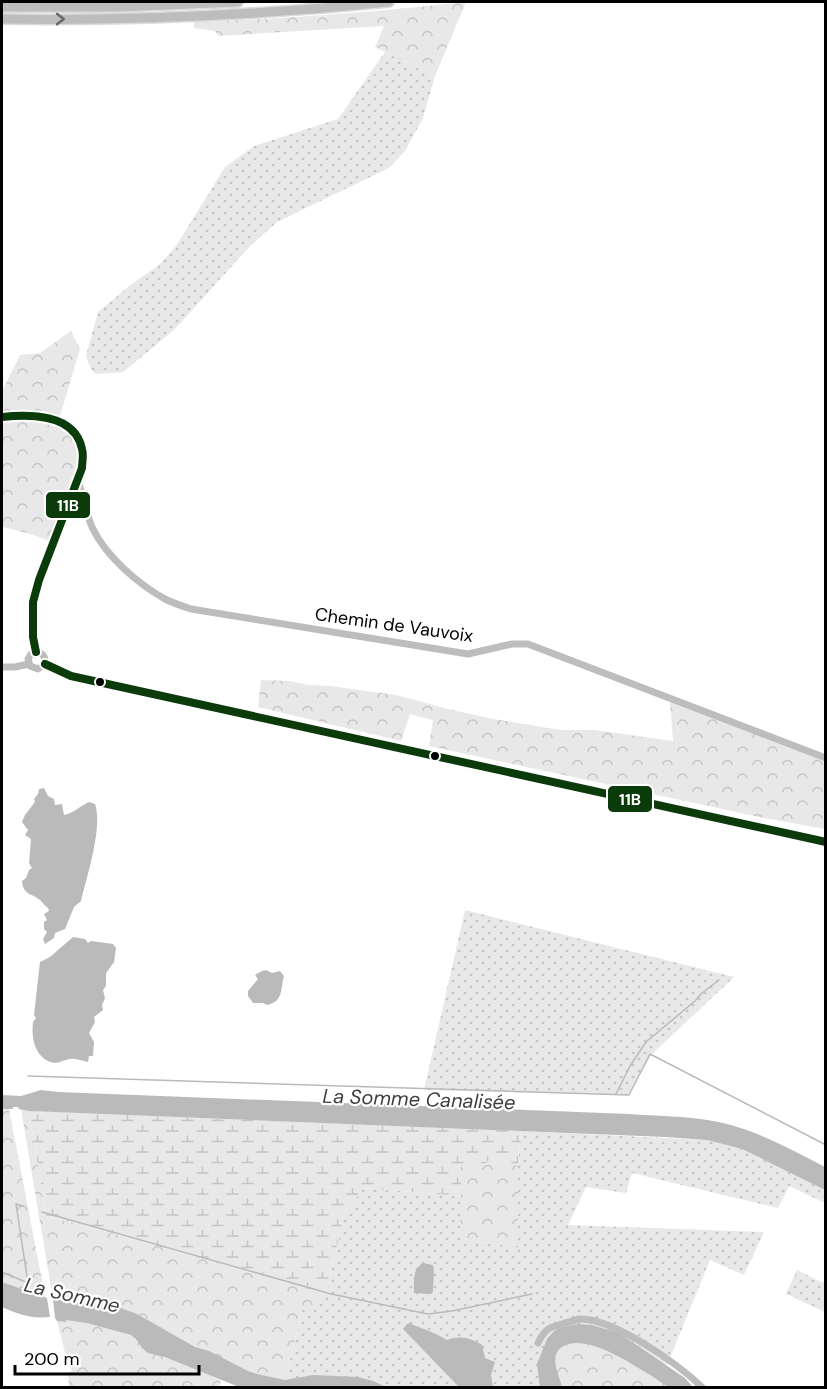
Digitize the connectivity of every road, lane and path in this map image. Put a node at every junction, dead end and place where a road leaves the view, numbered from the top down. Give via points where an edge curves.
1 (238, 2) edge
2 (389, 2) edge
3 (2, 8) edge
4 (2, 19) edge
5 (2, 417) edge
6 (78, 480) junction
7 (36, 652) junction
8 (29, 664) junction
9 (45, 664) junction
10 (2, 667) edge
11 (825, 758) edge
12 (825, 842) edge
13 (538, 1343) dead end
14 (703, 1388) edge

1 - 3 highway
4 -> 2 highway via 191,17
5 - 6 street via 43,417 68,427 80,439 84,451
6 - 7 street via 33,602
6 - 11 street, Chemin de Vauvoix via 92,528 112,559 166,600 191,609 468,654 528,644
7 - 8 street via 29,656
7 - 9 street via 44,655
8 - 9 street via 38,669
8 - 10 street
9 - 12 street via 71,676
13 - 14 street via 550,1326 579,1319 598,1322 649,1347

